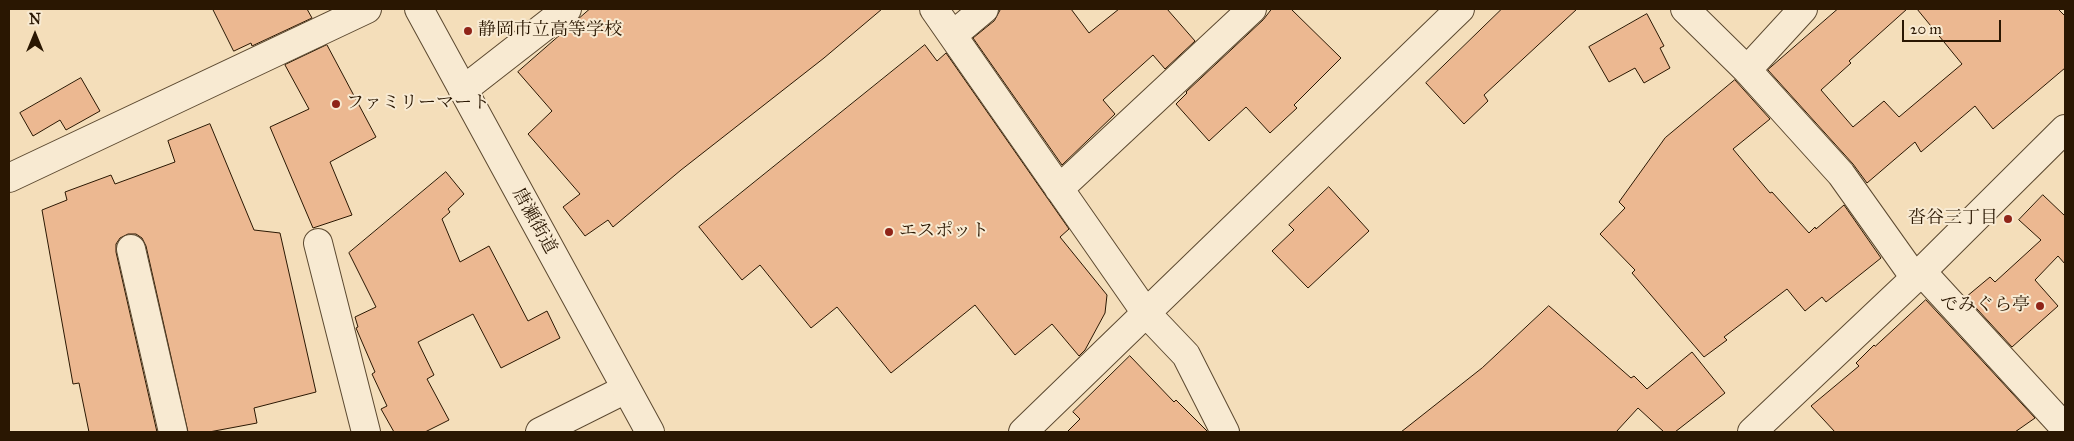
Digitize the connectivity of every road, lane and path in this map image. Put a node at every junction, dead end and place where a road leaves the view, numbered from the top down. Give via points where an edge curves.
1 (367, 9) edge
2 (419, 9) edge
3 (567, 9) edge
4 (934, 9) edge
5 (984, 9) edge
6 (1252, 9) edge
7 (1460, 9) edge
8 (1685, 9) edge
9 (1803, 9) edge
10 (953, 35) junction
11 (1747, 70) junction
12 (463, 90) junction
13 (2065, 130) edge
14 (9, 178) edge
15 (1059, 190) junction
16 (318, 243) dead end
17 (131, 249) dead end
18 (1918, 274) junction
19 (1146, 313) junction
20 (626, 388) junction
21 (2065, 428) edge
22 (173, 432) edge
23 (366, 432) edge
24 (540, 432) edge
25 (650, 432) edge
26 (1023, 432) edge
27 (1225, 432) edge
28 (1752, 432) edge

1 - 14 street
2 - 12 street, 唐瀬街道
3 - 12 street
4 - 10 street
5 - 10 street
6 - 15 street
7 - 19 street
8 - 11 street
9 - 11 street
10 - 15 street
11 - 18 street via 1841,174
12 - 20 street, 唐瀬街道
13 - 18 street
15 - 19 street
16 - 23 street
17 - 22 street
18 - 21 street
18 - 28 street
19 - 26 street
19 - 27 street via 1186,355
20 - 24 street
20 - 25 street, 唐瀬街道

